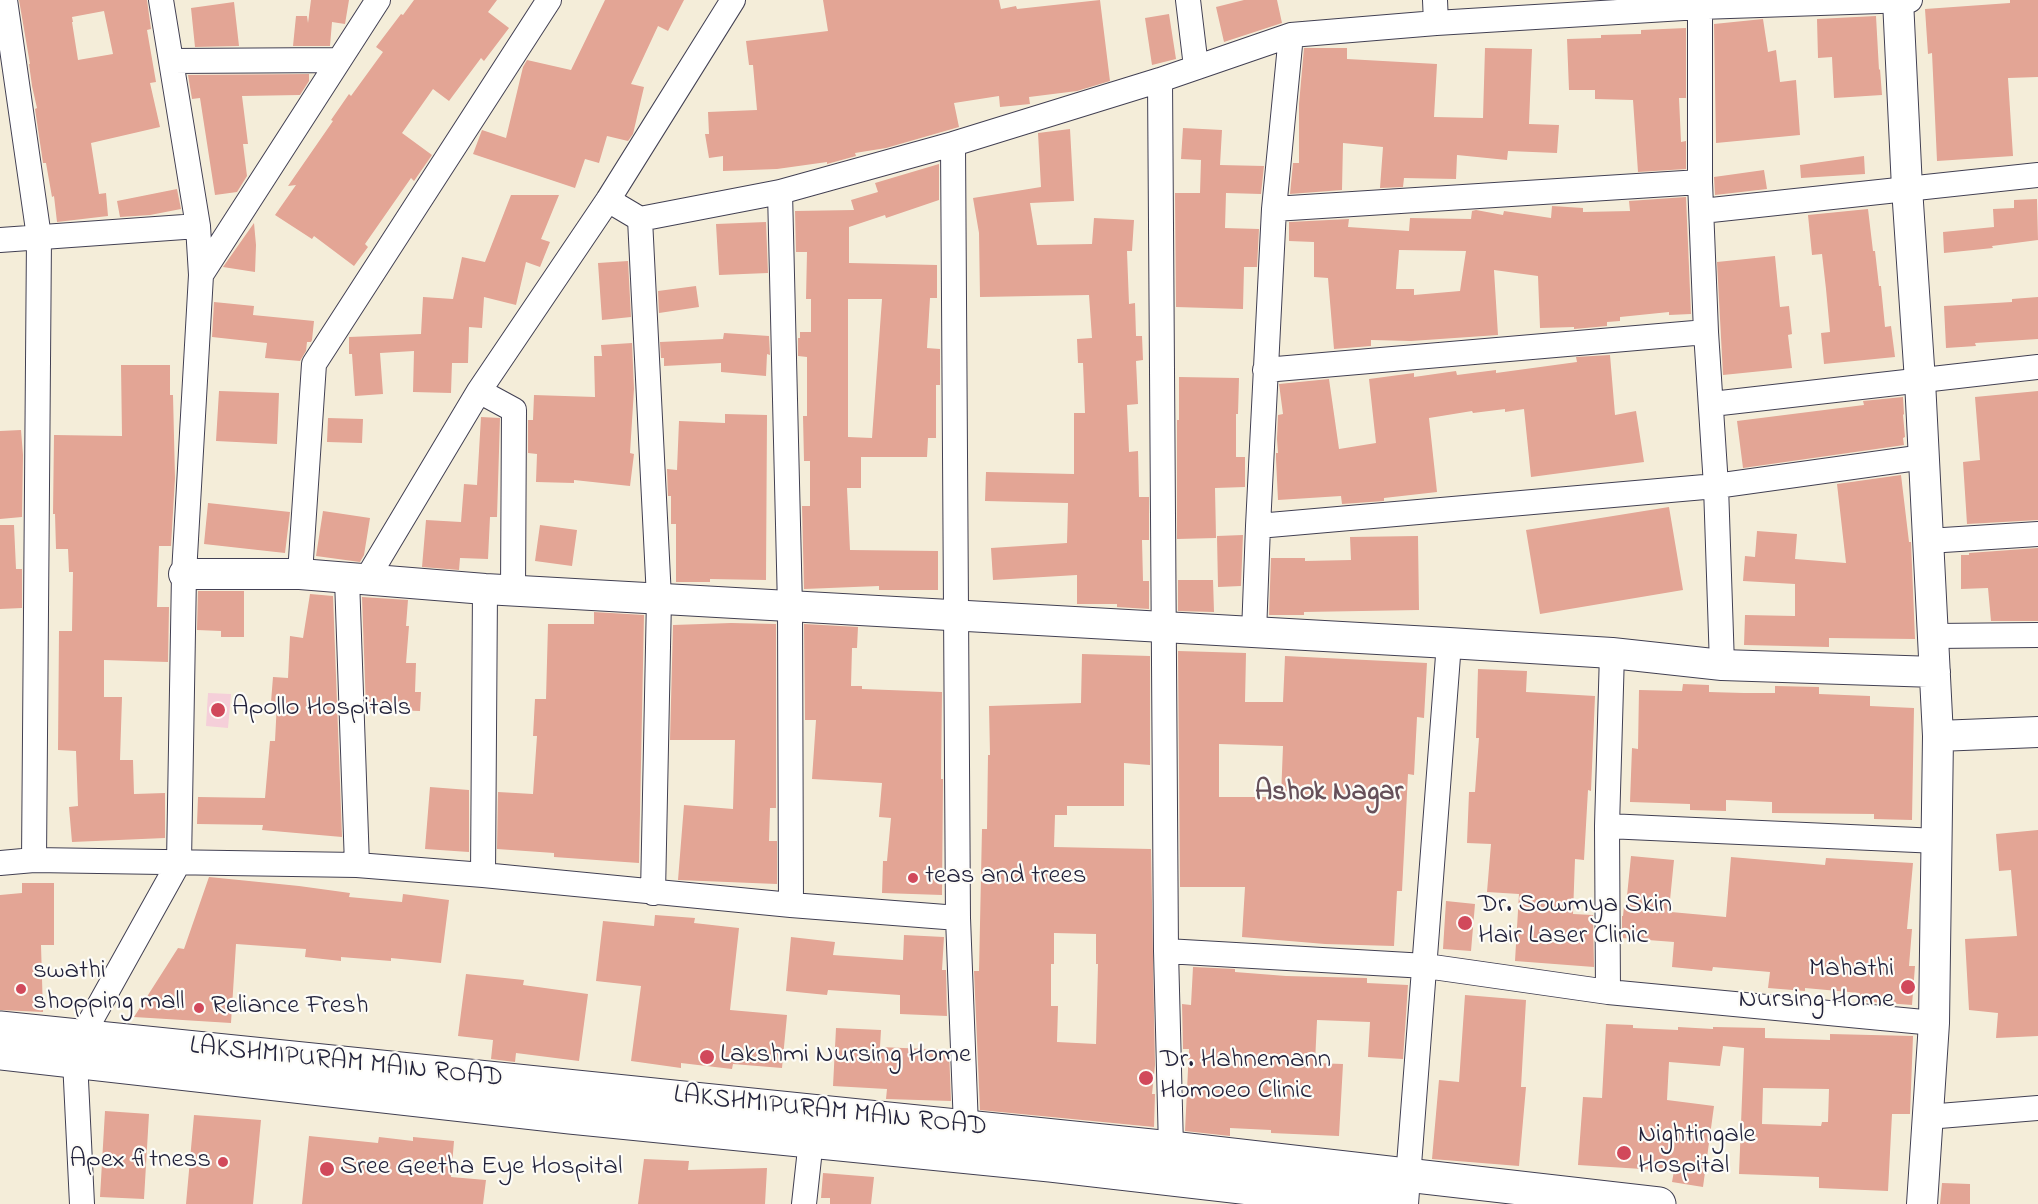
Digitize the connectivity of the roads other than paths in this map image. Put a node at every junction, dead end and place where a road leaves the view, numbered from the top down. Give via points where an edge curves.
1 (5, 0) edge
2 (161, 0) edge
3 (378, 0) edge
4 (549, 0) edge
5 (733, 0) edge
6 (1188, 0) edge
7 (1902, 0) edge
8 (1655, 5) edge
9 (1700, 7) junction
10 (1435, 11) edge
11 (1291, 35) junction
12 (339, 60) junction
13 (172, 62) junction
14 (1196, 67) junction
15 (1160, 80) junction
16 (953, 144) junction
17 (2038, 175) edge
18 (1700, 182) junction
19 (1906, 188) junction
20 (780, 192) junction
21 (608, 200) junction
22 (1274, 209) junction
23 (1702, 211) junction
24 (640, 219) junction
25 (198, 226) junction
26 (39, 237) junction
27 (0, 240) edge
28 (201, 275) junction
29 (1706, 332) junction
30 (2038, 367) edge
31 (1265, 370) junction
32 (1920, 381) junction
33 (479, 391) junction
34 (1712, 404) junction
35 (1924, 457) junction
36 (1716, 486) junction
37 (1257, 526) junction
38 (2038, 534) edge
39 (1928, 541) junction
40 (184, 574) junction
41 (300, 574) junction
42 (357, 579) junction
43 (499, 590) junction
44 (658, 598) junction
45 (790, 607) junction
46 (955, 615) junction
47 (1164, 628) junction
48 (1254, 633) junction
49 (2038, 635) edge
50 (1934, 636) junction
51 (1449, 643) junction
52 (1612, 653) junction
53 (1722, 665) junction
54 (1935, 672) junction
55 (2038, 732) edge
56 (1938, 736) junction
57 (1606, 826) junction
58 (1938, 841) junction
59 (34, 860) junction
60 (179, 862) junction
61 (0, 863) edge
62 (357, 865) junction
63 (483, 875) junction
64 (653, 893) junction
65 (791, 905) junction
66 (958, 918) junction
67 (1166, 951) junction
68 (1426, 966) junction
69 (1608, 992) junction
70 (1934, 1023) junction
71 (0, 1028) edge
72 (78, 1049) junction
73 (0, 1053) edge
74 (2038, 1108) edge
75 (1927, 1118) junction
76 (966, 1127) junction
77 (811, 1140) junction
78 (1171, 1148) junction
79 (1407, 1190) edge
80 (82, 1204) edge
81 (804, 1204) edge
82 (1388, 1204) edge
83 (1659, 1204) edge
84 (1922, 1204) edge

1 - 26 street
2 - 13 street
3 - 12 street
4 - 41 street via 314,364
5 - 21 street
6 - 14 street
7 - 9 street
7 - 19 street
8 - 9 street
8 - 10 street
9 - 18 street
10 - 11 street
11 - 14 street
11 - 22 street
12 - 13 street
12 - 28 street
13 - 25 street
14 - 15 street
15 - 16 street
15 - 47 street
16 - 20 street
16 - 46 street
17 - 19 street
18 - 22 street
18 - 23 street
19 - 23 street
19 - 32 street
20 - 24 street
20 - 45 street
21 - 24 street
21 - 33 street
22 - 31 street
23 - 29 street
24 - 44 street
25 - 26 street
25 - 28 street
26 - 27 street
26 - 59 street
28 - 40 street
29 - 31 street
29 - 34 street
30 - 32 street
31 - 37 street
32 - 34 street
32 - 35 street
33 - 42 street
33 - 43 street via 514,410
34 - 36 street
35 - 36 street
35 - 39 street
36 - 37 street
36 - 53 street
37 - 48 street
38 - 39 street
39 - 50 street
40 - 41 street
40 - 60 street
41 - 42 street
42 - 43 street
42 - 62 street
43 - 44 street
43 - 63 street
44 - 45 street
44 - 64 street
45 - 46 street
45 - 65 street
46 - 47 street
46 - 66 street
47 - 48 street
47 - 67 street
48 - 51 street
49 - 50 street
50 - 54 street
51 - 52 street
51 - 68 street
52 - 53 street
52 - 57 street
53 - 54 street
54 - 56 street
55 - 56 street
56 - 58 street
57 - 58 street
57 - 69 street
58 - 70 street
59 - 60 street
59 - 61 street
60 - 62 street
60 - 72 street
62 - 63 street
63 - 64 street
64 - 65 street
65 - 66 street
66 - 76 street
67 - 68 street
67 - 78 street
68 - 69 street
68 - 79 street
69 - 70 street
70 - 75 street
71 - 72 main road, LAKSHMIPURAM MAIN ROAD
72 - 73 main road, LAKSHMIPURAM MAIN ROAD
72 - 76 main road, LAKSHMIPURAM MAIN ROAD via 816,1110
72 - 77 main road, LAKSHMIPURAM MAIN ROAD via 559,1116
72 - 80 street
74 - 75 street
75 - 84 street
76 - 78 main road, LAKSHMIPURAM MAIN ROAD
77 - 81 street
77 - 82 main road, LAKSHMIPURAM MAIN ROAD
78 - 79 main road, LAKSHMIPURAM MAIN ROAD
79 - 83 main road, LAKSHMIPURAM MAIN ROAD

